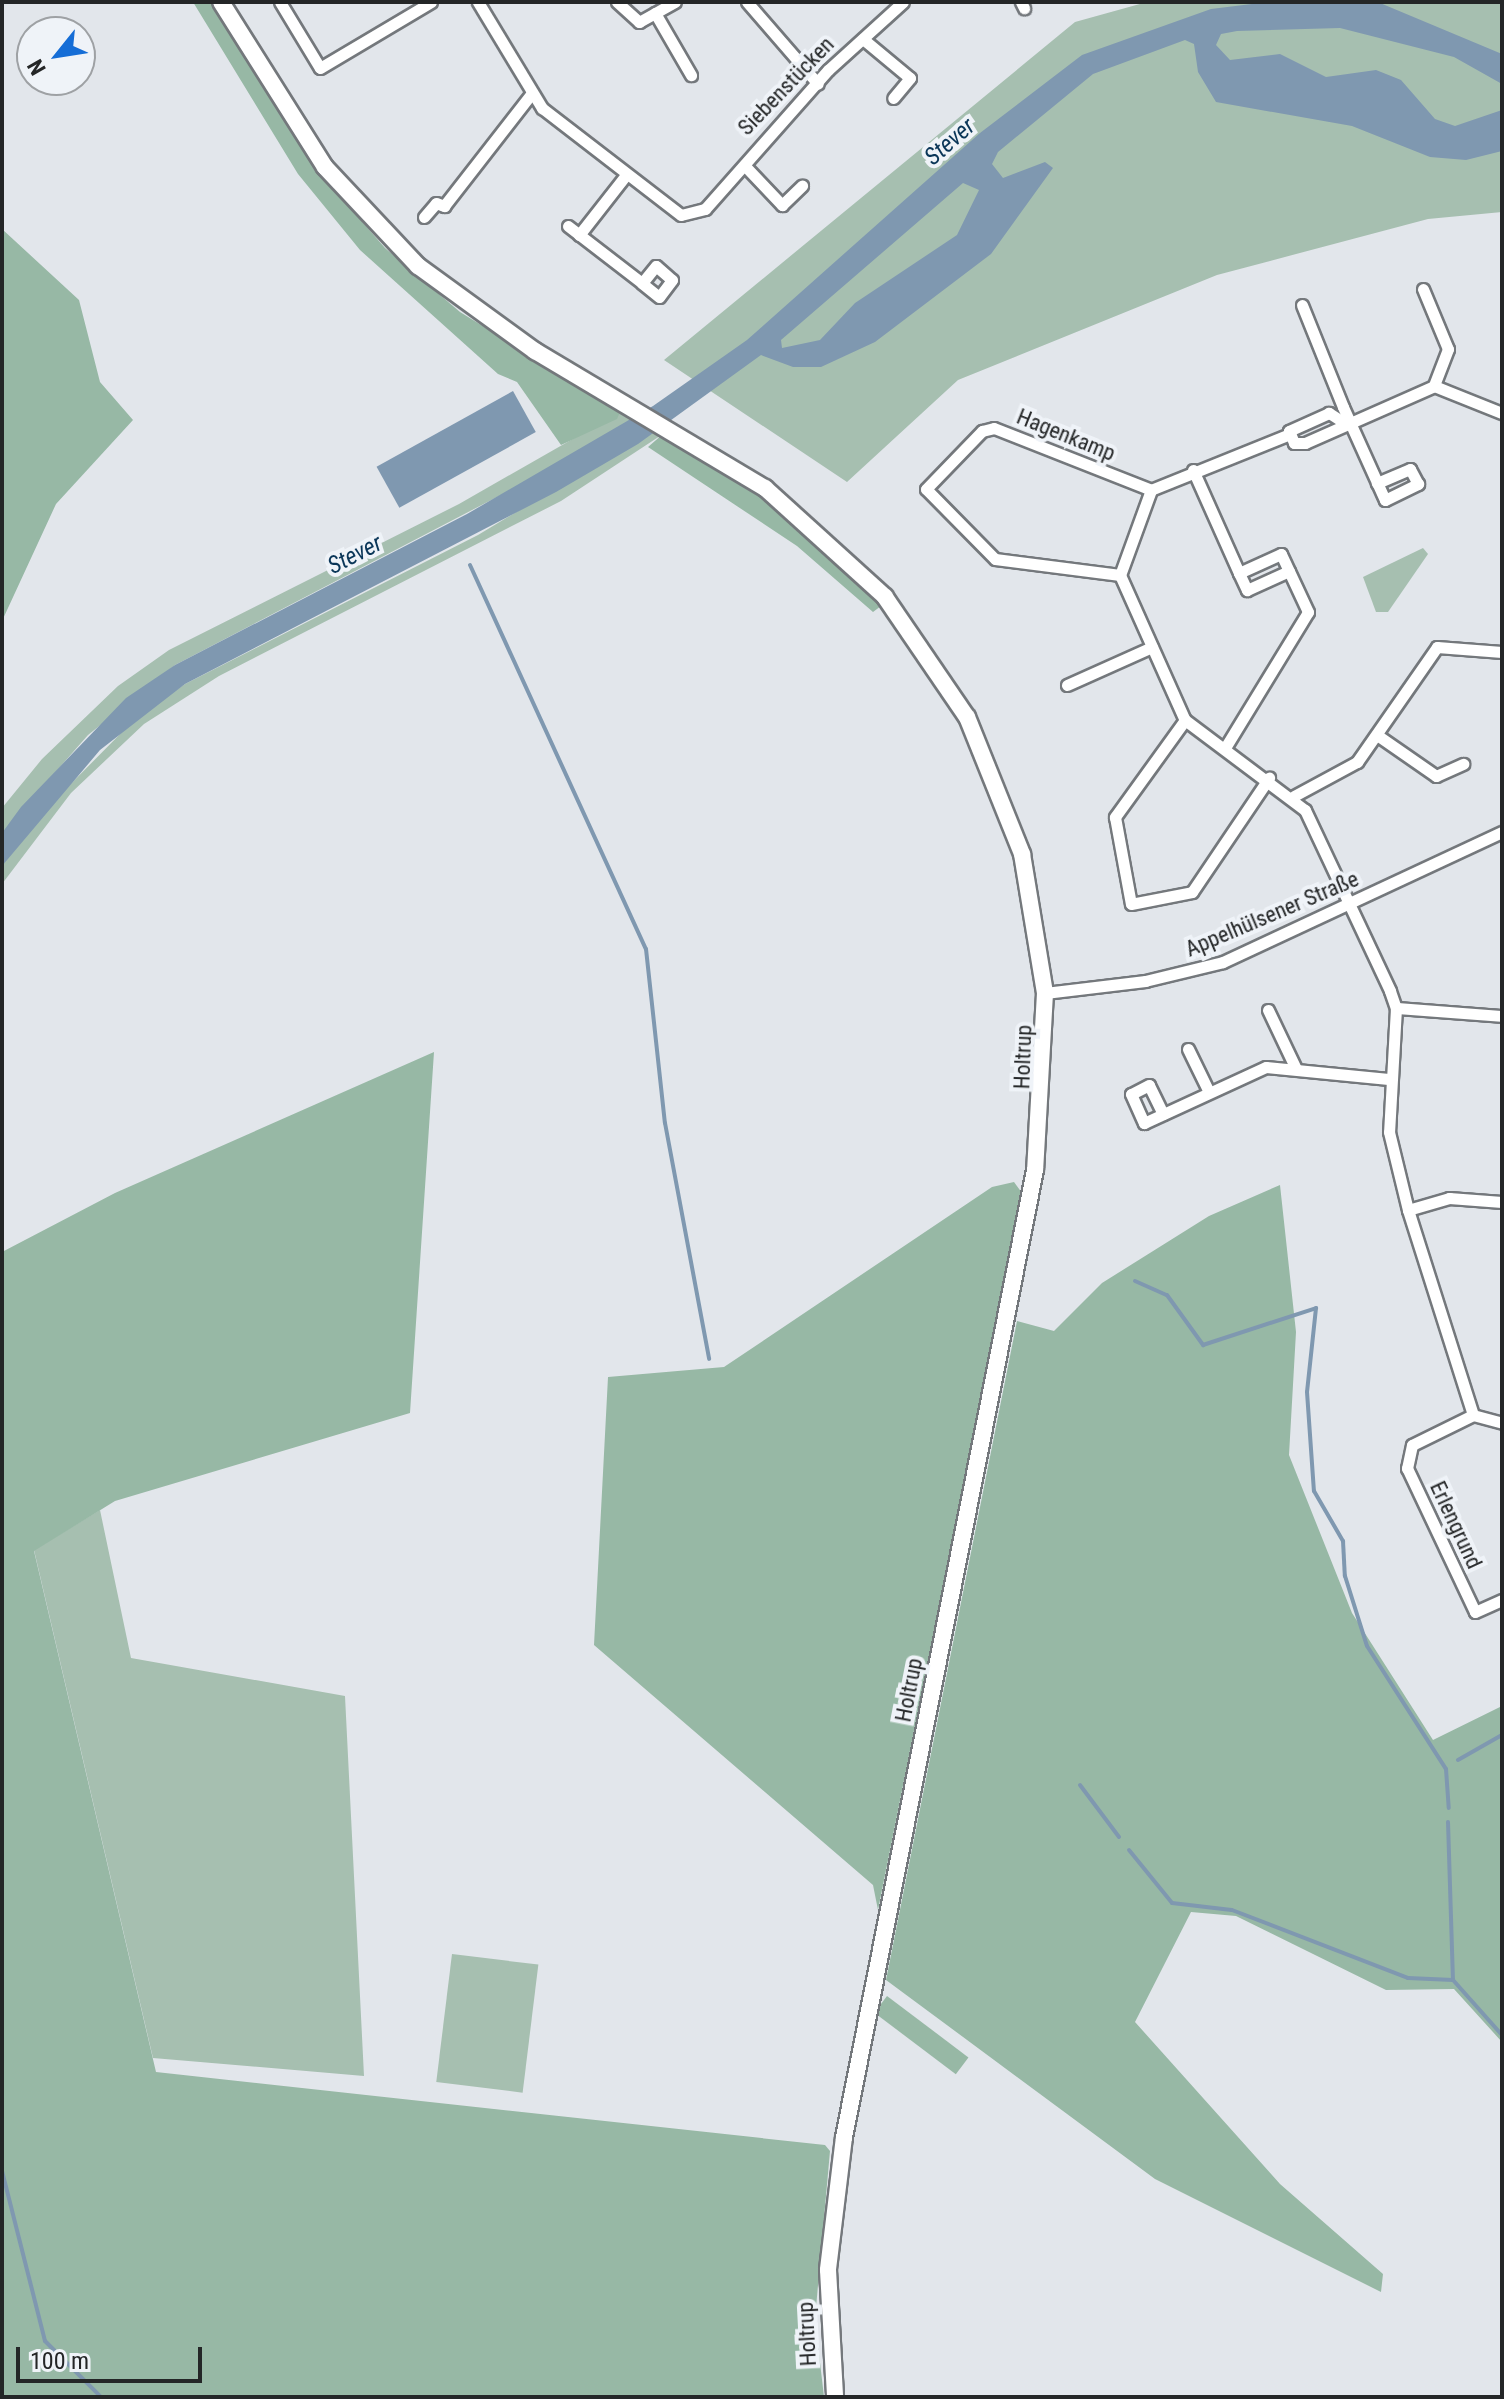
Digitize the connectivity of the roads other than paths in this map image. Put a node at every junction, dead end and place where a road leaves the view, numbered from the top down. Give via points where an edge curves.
1 (221, 2) edge
2 (280, 2) edge
3 (431, 2) edge
4 (478, 2) edge
5 (617, 2) edge
6 (675, 2) edge
7 (747, 2) edge
8 (903, 2) edge
9 (655, 13) junction
10 (863, 39) junction
11 (691, 75) dead end
12 (818, 84) junction
13 (532, 93) junction
14 (893, 98) dead end
15 (745, 166) junction
16 (626, 175) junction
17 (802, 186) dead end
18 (424, 217) dead end
19 (568, 226) dead end
20 (579, 235) junction
21 (642, 283) dead end
22 (1423, 289) dead end
23 (1302, 305) dead end
24 (1434, 386) junction
25 (1502, 413) edge
26 (1346, 421) junction
27 (1290, 434) junction
28 (1193, 470) junction
29 (1377, 483) dead end
30 (1151, 490) junction
31 (1289, 571) junction
32 (1239, 573) junction
33 (1120, 575) junction
34 (1152, 647) junction
35 (1502, 652) edge
36 (1067, 685) dead end
37 (1185, 720) junction
38 (1377, 735) junction
39 (1225, 748) junction
40 (1463, 764) dead end
41 (1269, 778) junction
42 (1294, 796) junction
43 (1502, 832) edge
44 (1349, 904) junction
45 (1045, 993) junction
46 (1396, 1008) junction
47 (1268, 1010) dead end
48 (1502, 1016) edge
49 (1188, 1049) dead end
50 (1296, 1069) junction
51 (1388, 1079) junction
52 (1209, 1092) junction
53 (1163, 1114) dead end
54 (1502, 1202) edge
55 (1408, 1210) junction
56 (1473, 1415) junction
57 (1502, 1423) edge
58 (1502, 1600) edge
59 (835, 2397) edge

1 - 45 main road, Holtrup via 325,167 391,242 493,324 674,430 830,540 885,597 940,671 1006,803 1031,890
2 - 3 street via 320,68
4 - 13 street, Siebenstücken
5 - 9 street via 639,22
6 - 9 street
7 - 12 street
8 - 10 street, Siebenstücken
9 - 11 street
10 - 12 street, Siebenstücken
10 - 14 street, Siebenstücken via 910,78
12 - 15 street, Siebenstücken via 747,155
13 - 16 street, Siebenstücken via 554,120
13 - 18 street via 444,206 436,203
15 - 16 street, Siebenstücken via 691,214 670,209
15 - 17 street, Siebenstücken via 782,205
16 - 20 street
19 - 20 street
20 - 21 street
22 - 24 street via 1448,349
23 - 26 street
24 - 25 street
24 - 26 street
26 - 27 street via 1329,413
26 - 27 street via 1305,443
26 - 29 street
27 - 28 street
28 - 30 street
28 - 32 street
30 - 33 street
30 - 33 street, Hagenkamp via 994,428 982,431 926,489 995,559
31 - 32 street via 1281,554
31 - 32 street via 1247,590
31 - 39 street via 1308,622
33 - 34 street
34 - 36 street
34 - 37 street
35 - 38 street via 1437,647
37 - 39 street
37 - 41 street via 1115,817 1131,904 1192,892
38 - 40 street via 1436,776
38 - 42 street via 1357,762
39 - 41 street
41 - 42 street
42 - 44 street
43 - 44 street, Appelhülsener Straße
44 - 45 street, Appelhülsener Straße via 1198,969
44 - 46 street
45 - 59 main road, Holtrup via 1035,1170 831,2222 827,2323
46 - 48 street
46 - 51 street
47 - 50 street
49 - 52 street
50 - 51 street
50 - 52 street via 1266,1067
51 - 55 street via 1389,1132
52 - 53 street
54 - 55 street via 1449,1198
55 - 56 street
56 - 57 street
56 - 58 street, Erlengrund via 1412,1445 1407,1468 1475,1612

